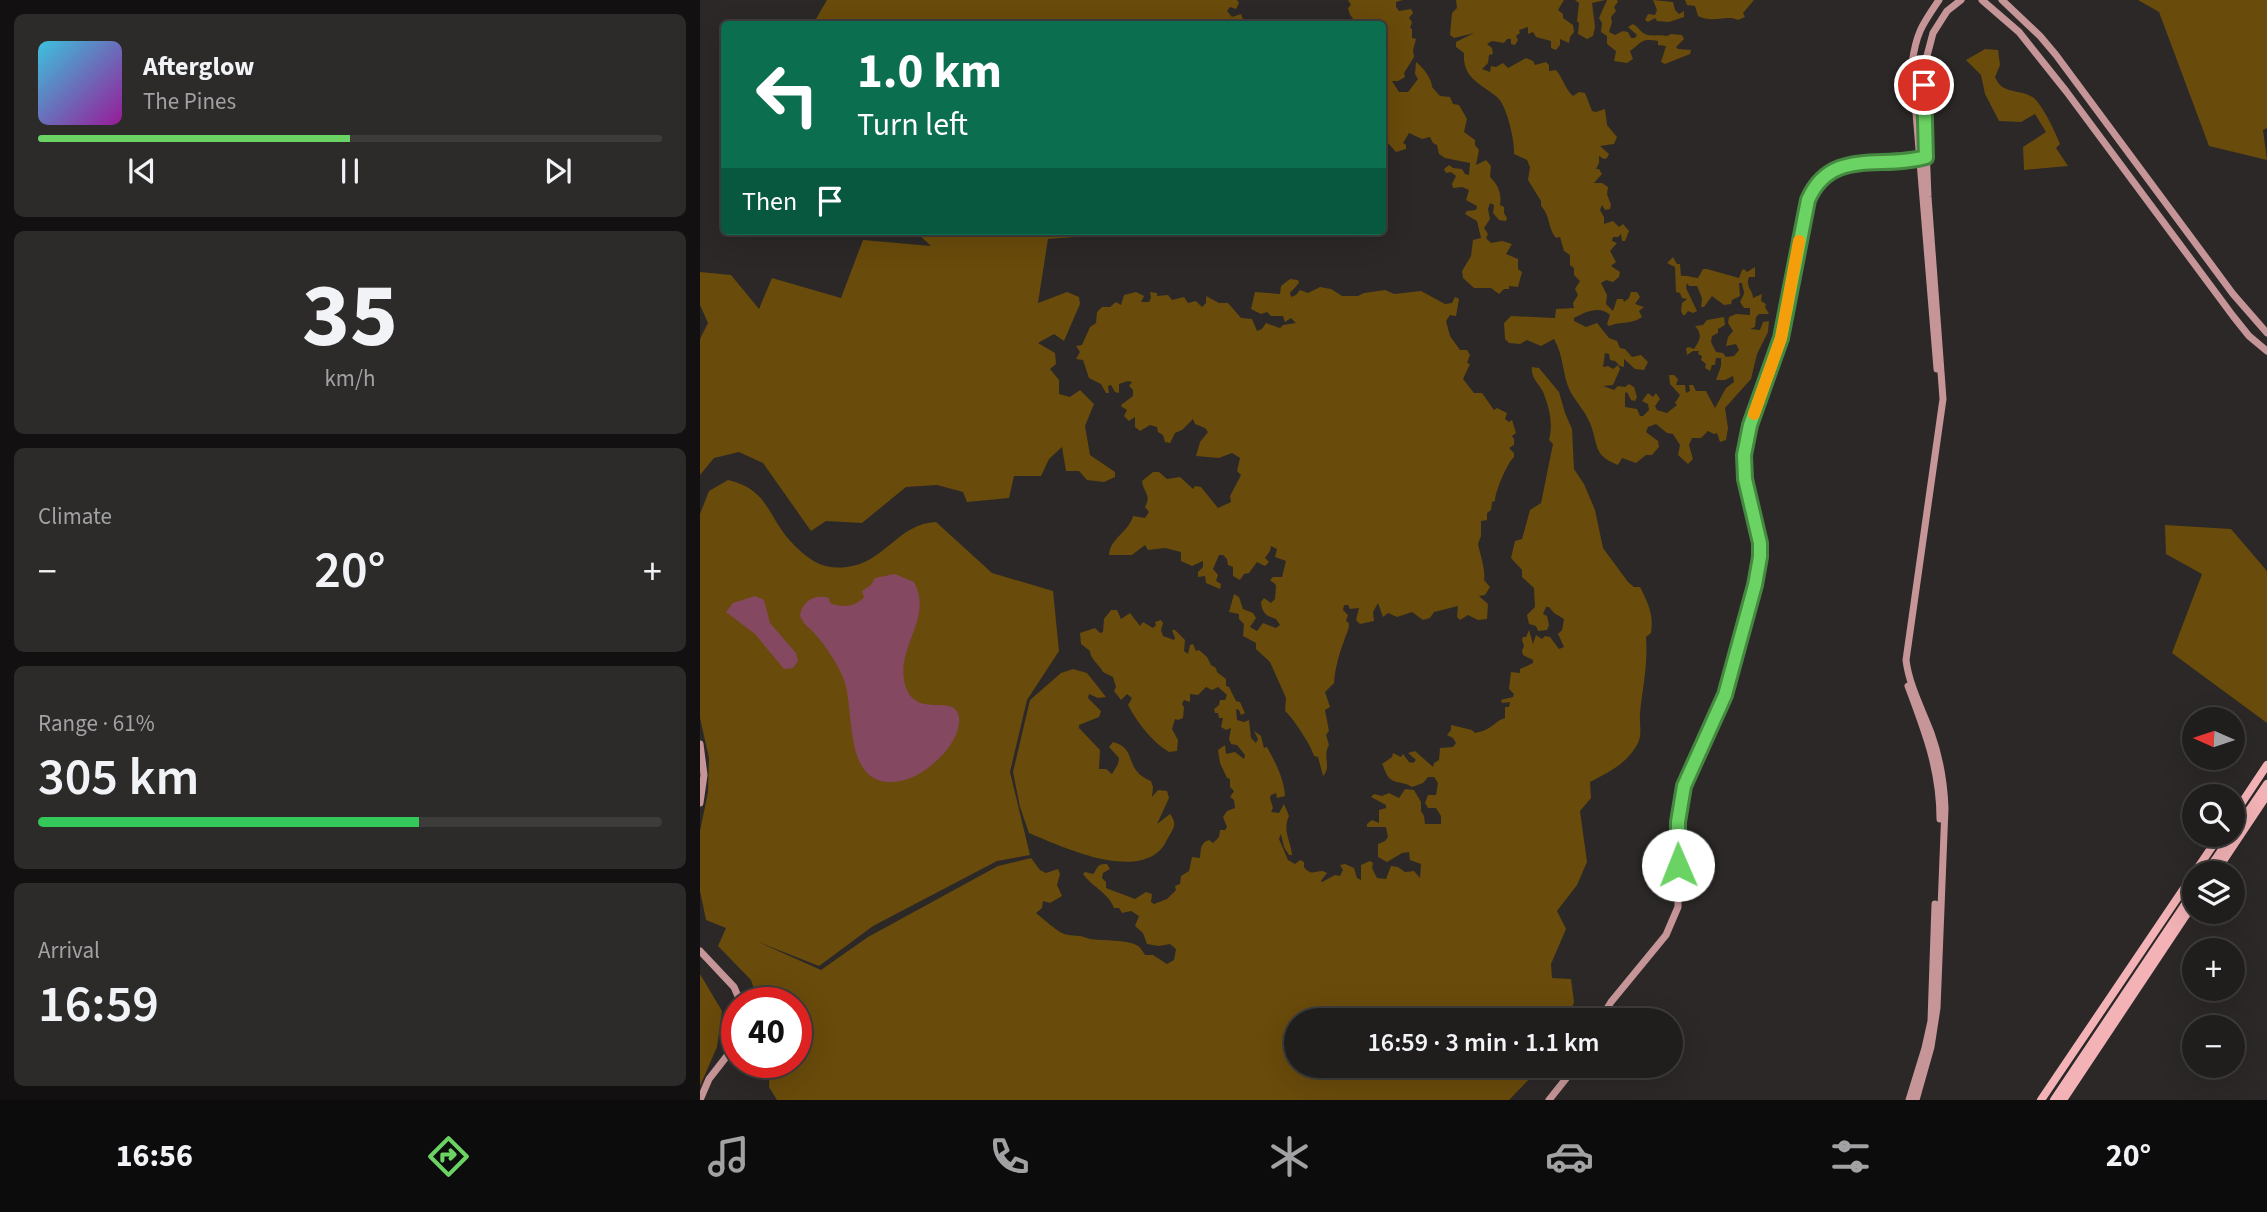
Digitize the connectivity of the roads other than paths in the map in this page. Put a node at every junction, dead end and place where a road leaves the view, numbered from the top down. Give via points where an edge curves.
1 (1939, 0) edge
2 (1961, 0) edge
3 (1982, 0) edge
4 (2002, 0) edge
5 (1995, 9) junction
6 (1923, 158) junction
7 (2267, 333) edge
8 (2267, 351) edge
9 (700, 744) edge
10 (2267, 765) edge
11 (2267, 784) edge
12 (2267, 795) edge
13 (2245, 798) edge
14 (700, 803) edge
15 (2245, 816) edge
16 (2223, 861) edge
17 (2182, 907) edge
18 (2182, 908) edge
19 (2182, 908) edge
20 (1937, 926) junction
21 (700, 951) edge
22 (734, 987) edge
23 (1607, 1008) edge
24 (721, 1064) edge
25 (1566, 1078) edge
26 (700, 1100) edge
27 (1549, 1100) edge
28 (1909, 1100) edge
29 (1916, 1100) edge
30 (2041, 1100) edge
31 (2054, 1100) edge
32 (2063, 1100) edge

1 - 6 main road via 1922,24 1912,64
2 - 6 main road via 1939,22 1926,56
3 - 5 main road
4 - 5 main road via 2005,8
4 - 7 main road via 2056,55 2233,294
5 - 8 main road via 2066,90 2233,316
6 - 20 main road via 1939,393 1902,660 1938,777
6 - 23 main road via 1846,164 1816,184 1808,200 1781,338 1744,455 1760,543 1755,585 1725,695 1684,786 1678,822 1678,907 1666,935
9 - 14 main road via 704,775
10 - 13 main road
11 - 15 main road
12 - 16 main road
17 - 30 main road
18 - 31 main road
19 - 32 main road
20 - 28 main road via 1930,1021
20 - 29 main road via 1935,1030
21 - 22 main road
24 - 26 main road
25 - 27 main road

